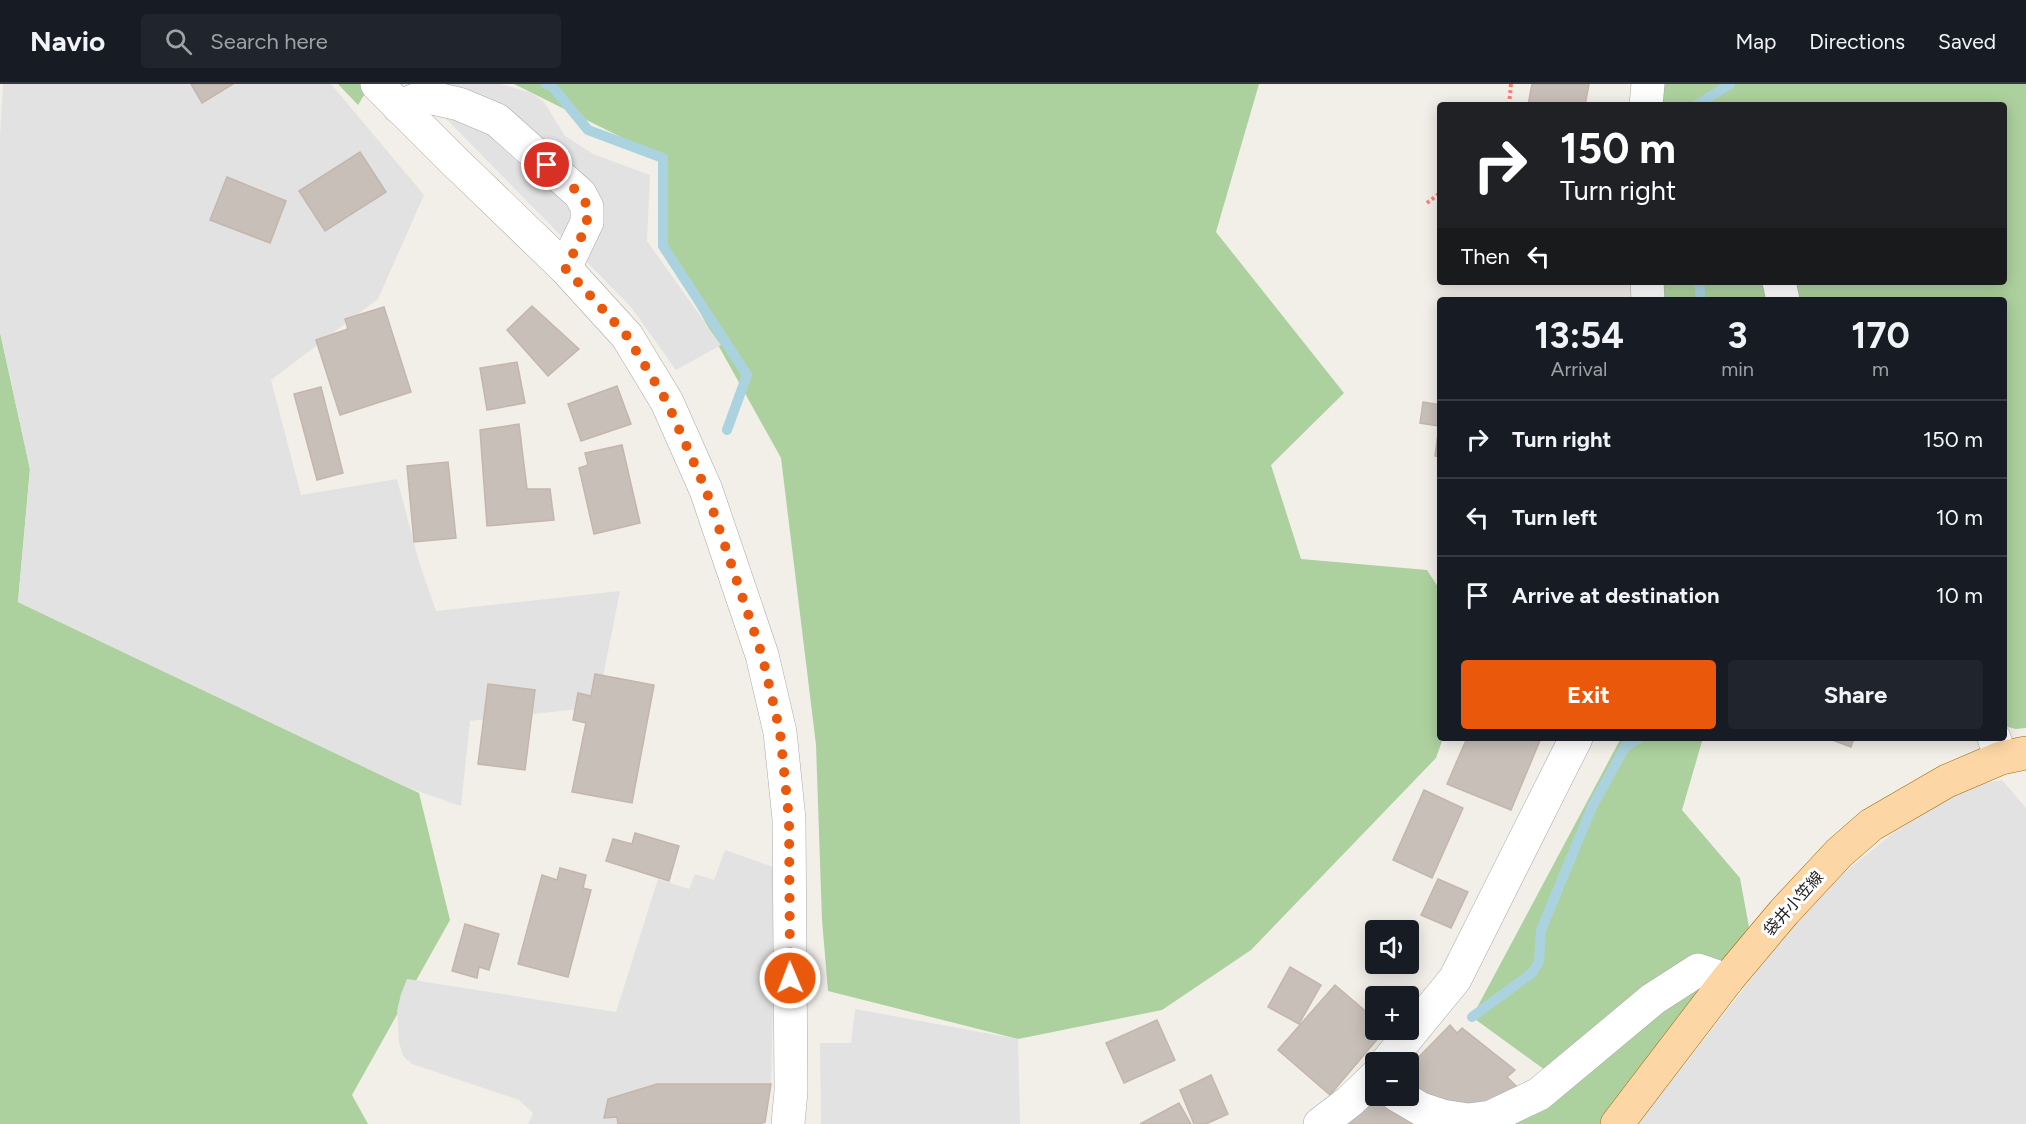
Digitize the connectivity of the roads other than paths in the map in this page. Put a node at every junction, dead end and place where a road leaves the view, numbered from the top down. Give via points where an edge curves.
1 (377, 84) edge
2 (1648, 84) edge
3 (1646, 102) edge
4 (399, 107) junction
5 (565, 268) junction
6 (1574, 741) edge
7 (2007, 750) edge
8 (1727, 980) junction
9 (1402, 1052) edge
10 (1365, 1091) edge
11 (1417, 1106) edge
12 (788, 1124) edge
13 (1320, 1124) edge
14 (1617, 1124) edge

1 - 4 street
2 - 3 street
4 - 5 street
4 - 5 street via 420,98 432,98 498,120 580,194 587,207 587,222
5 - 12 street via 627,336 667,402 706,490 762,655 780,732 789,819
6 - 9 street via 1455,979
7 - 8 main road, 袋井小笠線 via 1872,825 1839,853
8 - 11 street via 1698,970 1653,999 1539,1094 1491,1117 1442,1116
8 - 14 main road, 袋井小笠線
10 - 13 street

